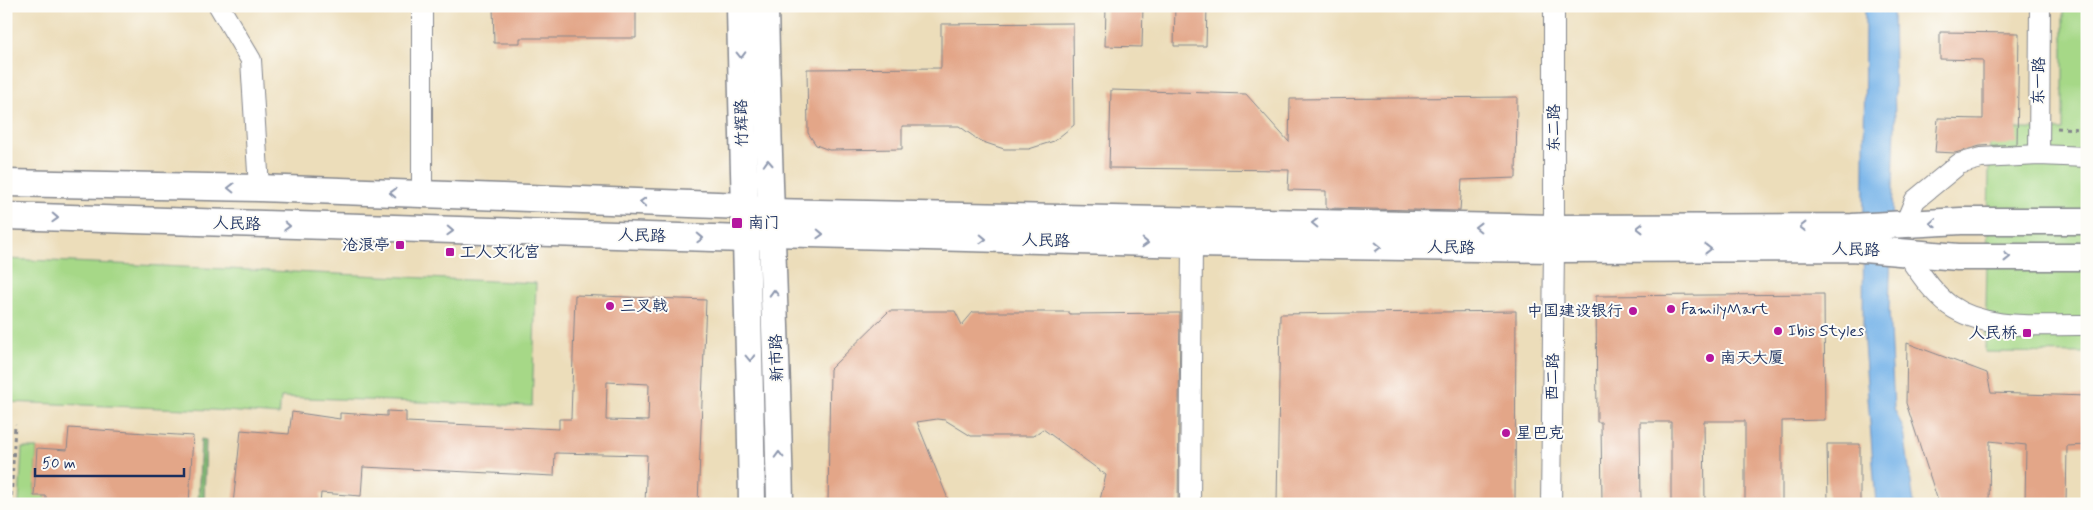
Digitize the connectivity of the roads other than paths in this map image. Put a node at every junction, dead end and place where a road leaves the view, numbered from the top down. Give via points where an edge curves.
1 (219, 6) edge
2 (422, 6) edge
3 (740, 6) edge
4 (765, 6) edge
5 (1554, 6) edge
6 (2040, 6) edge
7 (2039, 155) junction
8 (2087, 157) edge
9 (6, 183) edge
10 (259, 188) junction
11 (422, 194) junction
12 (744, 206) junction
13 (6, 216) edge
14 (2087, 221) edge
15 (771, 222) junction
16 (1905, 224) junction
17 (1852, 238) junction
18 (745, 239) junction
19 (1554, 239) junction
20 (1192, 244) junction
21 (1905, 252) junction
22 (2087, 257) edge
23 (2087, 325) edge
24 (752, 504) edge
25 (780, 504) edge
26 (1190, 504) edge
27 (1551, 504) edge

1 - 10 street via 251,60
2 - 11 street
3 -> 12 main road, 竹辉路
15 -> 4 main road, 竹辉路
5 - 19 street, 东二路
6 - 7 street, 东一路
7 - 8 street
7 - 16 street via 1981,158 1959,164 1915,200
10 -> 9 main road, 人民路
11 -> 10 main road, 人民路
12 -> 11 main road, 人民路
12 - 15 main road, 人民路
12 - 18 main road, 竹辉路
13 -> 18 main road, 人民路
14 -> 16 main road, 人民路
15 - 18 main road, 人民路
19 -> 15 main road, 人民路
15 -> 20 main road, 人民路
25 -> 15 main road, 新市路
16 - 17 main road, 人民路
17 - 19 main road, 人民路
17 - 21 main road, 人民路
18 -> 24 main road, 新市路
20 -> 19 main road, 人民路
19 - 27 street, 西二路
20 - 26 street
21 -> 22 main road, 人民路 via 1958,257
21 - 23 street via 1948,304 1967,316 1994,323

